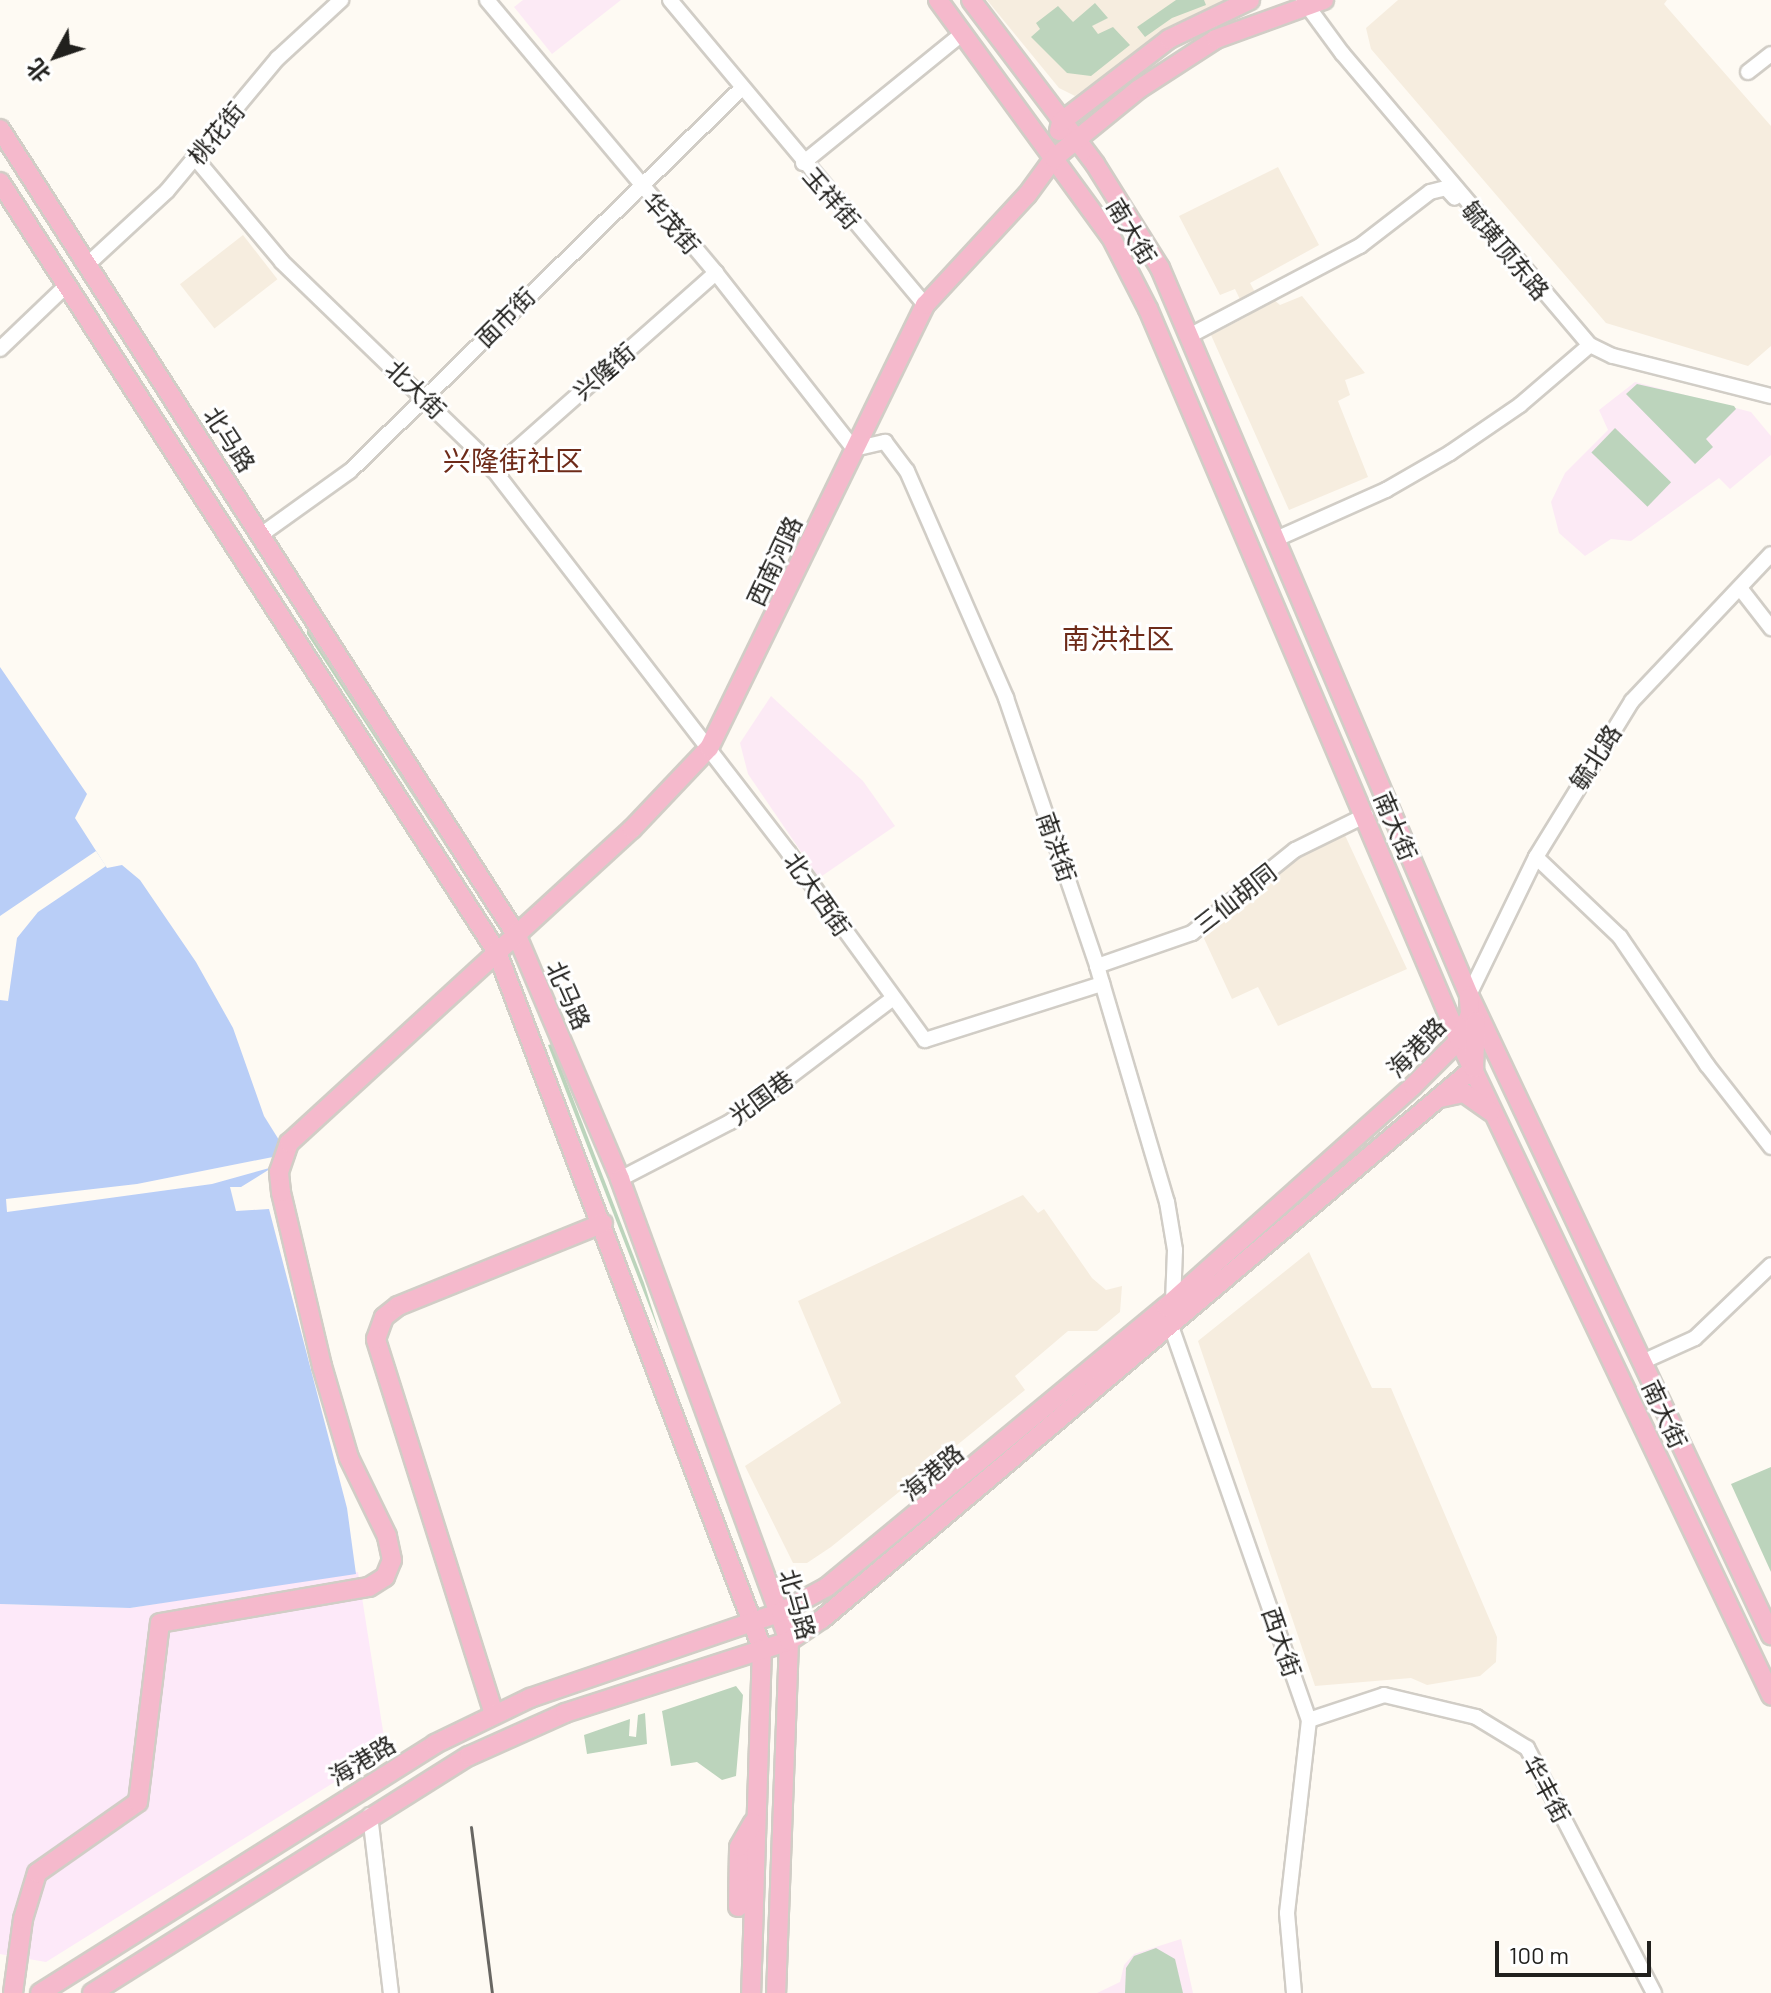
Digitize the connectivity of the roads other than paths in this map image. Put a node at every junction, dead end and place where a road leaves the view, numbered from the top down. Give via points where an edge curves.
1 (341, 0) edge
2 (487, 0) edge
3 (670, 0) edge
4 (938, 0) edge
5 (971, 0) edge
6 (1250, 0) edge
7 (1311, 2) edge
8 (963, 33) junction
9 (1771, 54) edge
10 (1748, 72) dead end
11 (740, 90) junction
12 (1061, 122) junction
13 (0, 129) edge
14 (1074, 138) junction
15 (1054, 158) junction
16 (196, 159) junction
17 (803, 163) junction
18 (0, 182) edge
19 (639, 184) junction
20 (1513, 258) junction
21 (89, 263) junction
22 (716, 273) junction
23 (66, 286) junction
24 (925, 305) junction
25 (1191, 335) junction
26 (1590, 345) junction
27 (0, 349) edge
28 (1771, 396) edge
29 (426, 397) junction
30 (854, 449) junction
31 (493, 470) junction
32 (262, 534) junction
33 (1274, 540) junction
34 (1771, 554) edge
35 (1740, 588) junction
36 (1771, 628) edge
37 (709, 748) junction
38 (1366, 815) junction
39 (1536, 857) junction
40 (517, 936) junction
41 (497, 952) junction
42 (1097, 966) junction
43 (1102, 984) junction
44 (1469, 995) junction
45 (892, 999) junction
46 (1459, 1040) junction
47 (1474, 1068) junction
48 (1438, 1099) junction
49 (1498, 1120) junction
50 (1771, 1147) edge
51 (620, 1179) junction
52 (603, 1223) junction
53 (1771, 1265) edge
54 (1170, 1303) junction
55 (1172, 1329) junction
56 (1642, 1362) junction
57 (781, 1612) junction
58 (755, 1621) junction
59 (1771, 1635) edge
60 (789, 1641) junction
61 (762, 1648) junction
62 (1771, 1695) edge
63 (494, 1714) junction
64 (1309, 1720) junction
65 (370, 1815) junction
66 (754, 1821) junction
67 (738, 1907) dead end
68 (13, 1993) edge
69 (40, 1993) edge
70 (92, 1993) edge
71 (391, 1993) edge
72 (751, 1993) edge
73 (776, 1993) edge
74 (1294, 1993) edge
75 (1654, 1993) edge

1 - 16 street, 桃花街 via 278,58
2 - 19 street, 华茂街
3 - 11 street, 玉祥街
4 - 8 main road, 南大街
5 - 12 main road, 南大街
6 - 12 main road via 1169,39
7 - 14 main road, 西南河路 via 1216,39
7 - 20 street, 毓璜顶东路
8 - 15 main road, 南大街
8 - 17 street
9 - 10 street
11 - 17 street, 玉祥街
11 - 19 street, 面市街
12 - 14 main road, 南大街
12 - 15 main road, 西南河路
13 - 21 main road, 北马路
14 - 15 main road, 西南河路
14 - 25 main road, 南大街 via 1137,228
15 - 24 main road, 西南河路 via 1027,195
15 - 38 main road, 南大街 via 1111,237 1154,321
16 - 21 street, 桃花街
16 - 29 street, 北大街 via 282,262
17 - 24 street, 玉祥街
18 - 23 main road, 北马路
19 - 22 street, 华茂街
19 - 29 street, 面市街
20 - 25 street via 1440,188 1360,246
20 - 26 street, 毓璜顶东路
21 - 32 main road, 北马路
22 - 30 street, 华茂街
22 - 31 street, 兴隆街
23 - 27 street
23 - 41 main road, 北马路
24 - 30 main road, 西南河路
25 - 33 main road, 南大街
26 - 28 street, 毓璜顶东路 via 1613,356
26 - 33 street via 1520,405 1450,453 1386,490
29 - 31 street, 北大街
29 - 32 street, 面市街 via 350,471
30 - 37 main road, 西南河路
30 - 42 street, 南洪街 via 885,442 907,471 1006,698
31 - 37 street, 北大街
32 - 40 main road, 北马路
33 - 44 main road, 南大街
34 - 35 street, 毓北路
35 - 36 street
35 - 39 street, 毓北路 via 1632,701
37 - 40 main road, 西南河路
37 - 45 street, 北大西街
38 - 42 street, 三仙胡同 via 1295,850 1192,933
38 - 46 main road, 南大街
39 - 44 street, 毓北路
39 - 50 street via 1620,937 1707,1065
40 - 41 main road, 西南河路
40 - 51 main road, 北马路
41 - 52 main road, 北马路
41 - 68 main road, 西南河路 via 298,1133 279,1172 322,1366 349,1458 392,1550 388,1571 378,1583 349,1592 160,1623 138,1802 37,1873 23,1919
42 - 43 street, 南洪街
43 - 45 street, 北大西街 via 925,1040
43 - 54 street, 南洪街 via 1167,1202 1175,1250
44 - 46 main road, 海港路 via 1470,1014
44 - 47 main road, 海港路 via 1479,1030
44 - 56 main road, 南大街
45 - 51 street, 光国巷 via 730,1122
46 - 47 main road, 南大街
46 - 54 main road, 海港路
47 - 48 main road, 海港路
47 - 49 main road, 南大街
48 - 49 main road via 1464,1093
48 - 55 main road, 海港路
49 - 62 main road, 南大街
51 - 57 main road, 北马路
52 - 58 main road, 北马路
52 - 63 main road via 398,1306 384,1317 376,1339
53 - 56 street via 1695,1338
54 - 55 street, 西大街
54 - 57 main road, 海港路 via 873,1553
55 - 60 main road, 海港路
55 - 64 street, 西大街
56 - 59 main road, 南大街
57 - 58 main road, 海港路
57 - 60 main road, 北马路
58 - 61 main road, 北马路
58 - 63 main road, 海港路 via 557,1687
60 - 61 main road, 海港路
60 - 73 main road, 北马路
61 - 65 main road, 海港路 via 565,1713 469,1756
61 - 66 main road, 北马路
63 - 69 main road, 海港路 via 337,1803
64 - 74 street, 西大街 via 1287,1913
64 - 75 street, 华丰街 via 1384,1695 1476,1717 1527,1748
65 - 70 main road, 海港路
65 - 71 street
66 - 67 main road via 739,1847
66 - 72 main road, 北马路

